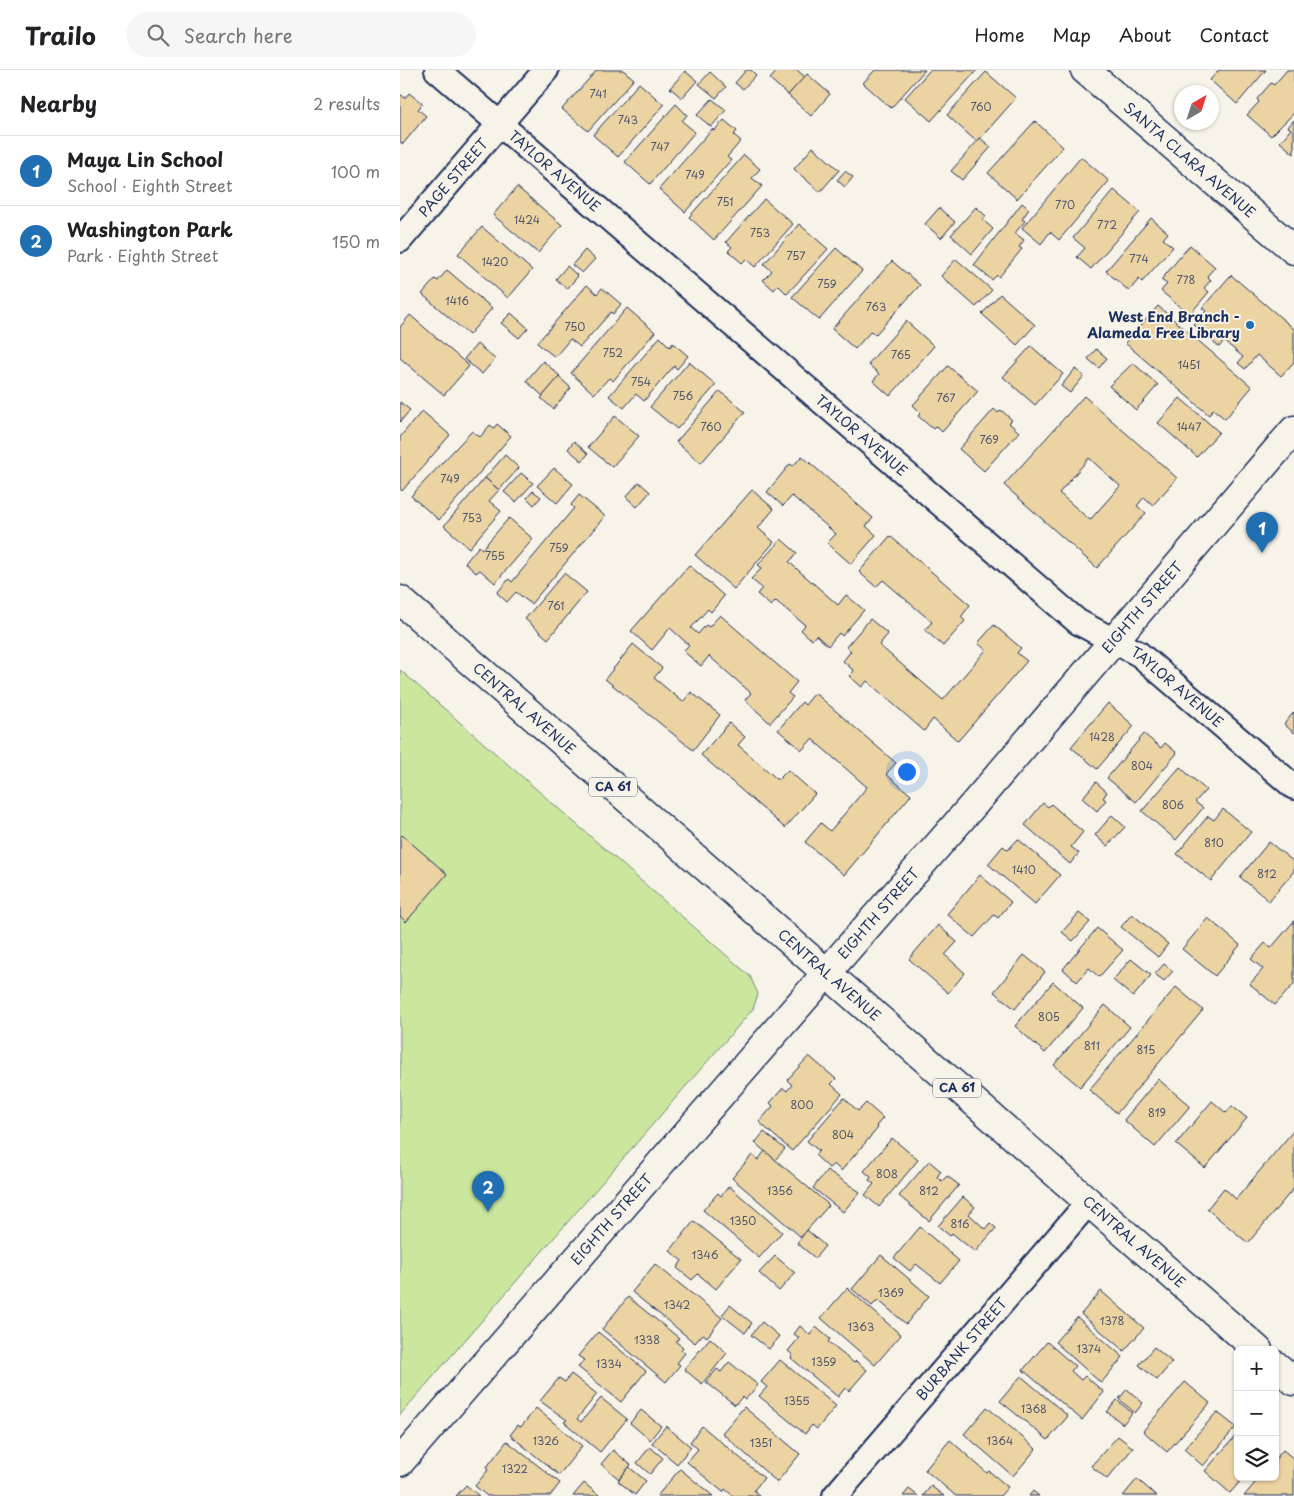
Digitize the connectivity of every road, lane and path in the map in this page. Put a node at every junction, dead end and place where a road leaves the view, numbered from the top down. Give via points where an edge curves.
1 (437, 70) edge
2 (546, 70) edge
3 (1085, 70) edge
4 (500, 124) junction
5 (400, 240) edge
6 (1294, 250) edge
7 (1294, 430) edge
8 (400, 600) edge
9 (1112, 641) junction
10 (1294, 788) edge
11 (826, 972) junction
12 (1088, 1203) junction
13 (1253, 1346) edge
14 (1279, 1368) edge
15 (1294, 1381) edge
16 (400, 1462) edge
17 (835, 1496) edge

1 - 4 street, TAYLOR AVENUE
2 - 4 street, PAGE STREET
3 - 6 main road, SANTA CLARA AVENUE
4 - 5 street, PAGE STREET
4 - 9 street, TAYLOR AVENUE via 1078,622
7 - 9 main road, EIGHTH STREET
8 - 11 main road, CENTRAL AVENUE / CA 61
9 - 10 street, TAYLOR AVENUE via 1143,657
9 - 11 main road, EIGHTH STREET
11 - 12 main road, CENTRAL AVENUE / CA 61
11 - 16 main road, EIGHTH STREET
12 - 13 main road, CENTRAL AVENUE / CA 61
12 - 17 street, BURBANK STREET
14 - 15 main road

